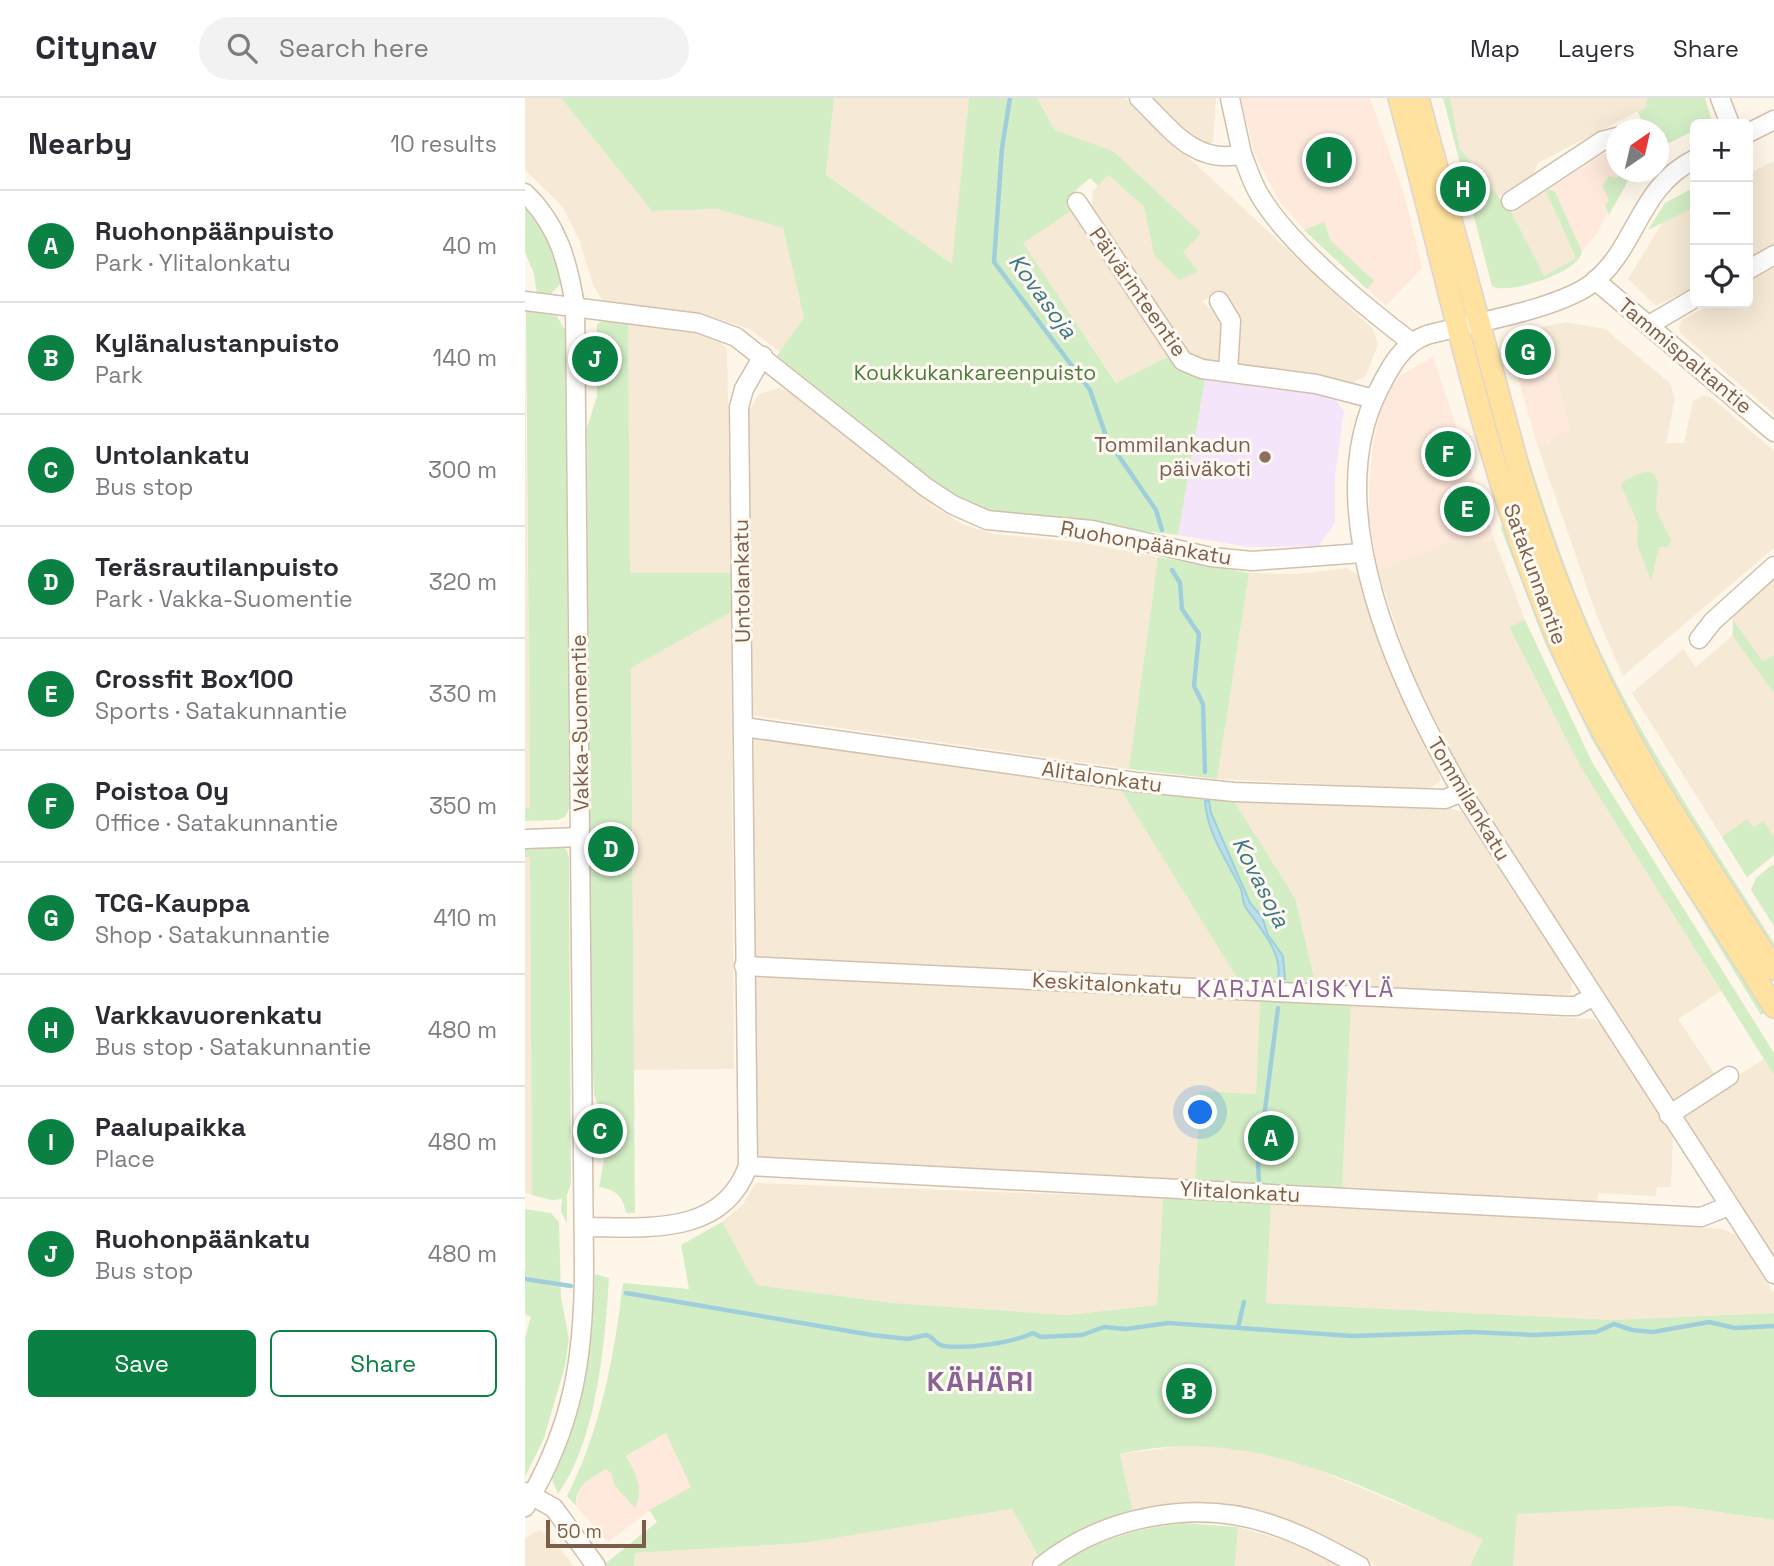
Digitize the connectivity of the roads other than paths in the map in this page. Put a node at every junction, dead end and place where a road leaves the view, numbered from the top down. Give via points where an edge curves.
1 (1139, 98) edge
2 (1230, 98) edge
3 (1399, 98) edge
4 (1418, 98) edge
5 (1720, 98) edge
6 (1728, 119) edge
7 (1774, 120) edge
8 (1753, 130) edge
9 (1606, 141) edge
10 (1242, 154) junction
11 (1690, 161) edge
12 (1669, 168) edge
13 (1658, 182) edge
14 (525, 193) edge
15 (1511, 201) dead end
16 (1077, 202) dead end
17 (1774, 256) edge
18 (1753, 267) edge
19 (1595, 280) junction
20 (1219, 301) dead end
21 (1690, 301) edge
22 (525, 302) edge
23 (575, 306) junction
24 (1479, 321) junction
25 (1649, 325) junction
26 (1457, 327) junction
27 (1411, 342) junction
28 (764, 356) junction
29 (1228, 372) junction
30 (1374, 399) junction
31 (1774, 432) edge
32 (1362, 553) junction
33 (1774, 566) edge
34 (1699, 639) dead end
35 (744, 727) junction
36 (1462, 792) junction
37 (582, 837) junction
38 (525, 839) edge
39 (744, 966) junction
40 (1774, 970) edge
41 (1594, 996) junction
42 (1774, 1007) edge
43 (1729, 1076) dead end
44 (1669, 1115) junction
45 (748, 1166) junction
46 (1729, 1206) junction
47 (584, 1227) junction
48 (1774, 1275) edge
49 (527, 1498) edge
50 (596, 1566) edge
51 (1042, 1566) edge
52 (1360, 1566) edge

1 - 10 street via 1205,155 1217,159
2 - 10 street
3 - 26 main road, Satakunnantie
4 - 24 main road, Satakunnantie
5 - 6 street
7 - 8 street
9 - 15 street
10 - 27 street via 1261,198 1276,219 1334,277
11 - 12 street
13 - 19 street via 1618,253
14 - 23 street, Vakka-Suomentie via 560,242
16 - 29 street, Päivärinteentie via 1175,353 1193,366
17 - 18 street
19 - 24 street via 1563,298
19 - 25 street, Tammispaltantie
20 - 29 street via 1230,321
21 - 25 street
22 - 23 street, Ruohonpäänkatu
23 - 28 street, Ruohonpäänkatu via 713,327
23 - 37 street, Vakka-Suomentie
24 - 26 street
24 - 40 main road, Satakunnantie via 1536,526 1580,640 1628,737
25 - 31 street, Tammispaltantie
26 - 27 street
26 - 42 main road, Satakunnantie via 1518,533 1575,678 1613,752
27 - 30 street, Tommilankatu
28 - 32 street, Ruohonpäänkatu via 927,488 987,520 1092,530 1252,561
28 - 35 street, Untolankatu via 739,407
29 - 30 street, Päivärinteentie via 1316,384
30 - 32 street, Tommilankatu via 1359,465
32 - 36 street, Tommilankatu via 1400,672
33 - 34 street
35 - 36 street, Alitalonkatu via 1217,790 1445,799
35 - 39 street, Untolankatu
36 - 41 street, Tommilankatu
37 - 38 street
37 - 47 street, Vakka-Suomentie
39 - 41 street, Keskitalonkatu via 1565,1006 1576,1006
39 - 45 street, Untolankatu
41 - 44 street, Tommilankatu
43 - 44 street
44 - 46 street, Tommilankatu
45 - 46 street, Ylitalonkatu via 1701,1217
45 - 47 street via 727,1200 701,1219 670,1226
46 - 48 street, Tommilankatu
47 - 49 street, Vakka-Suomentie via 582,1345 572,1402 547,1469
49 - 50 street via 554,1508
51 - 52 street via 1071,1545 1111,1527 1200,1513 1267,1523

